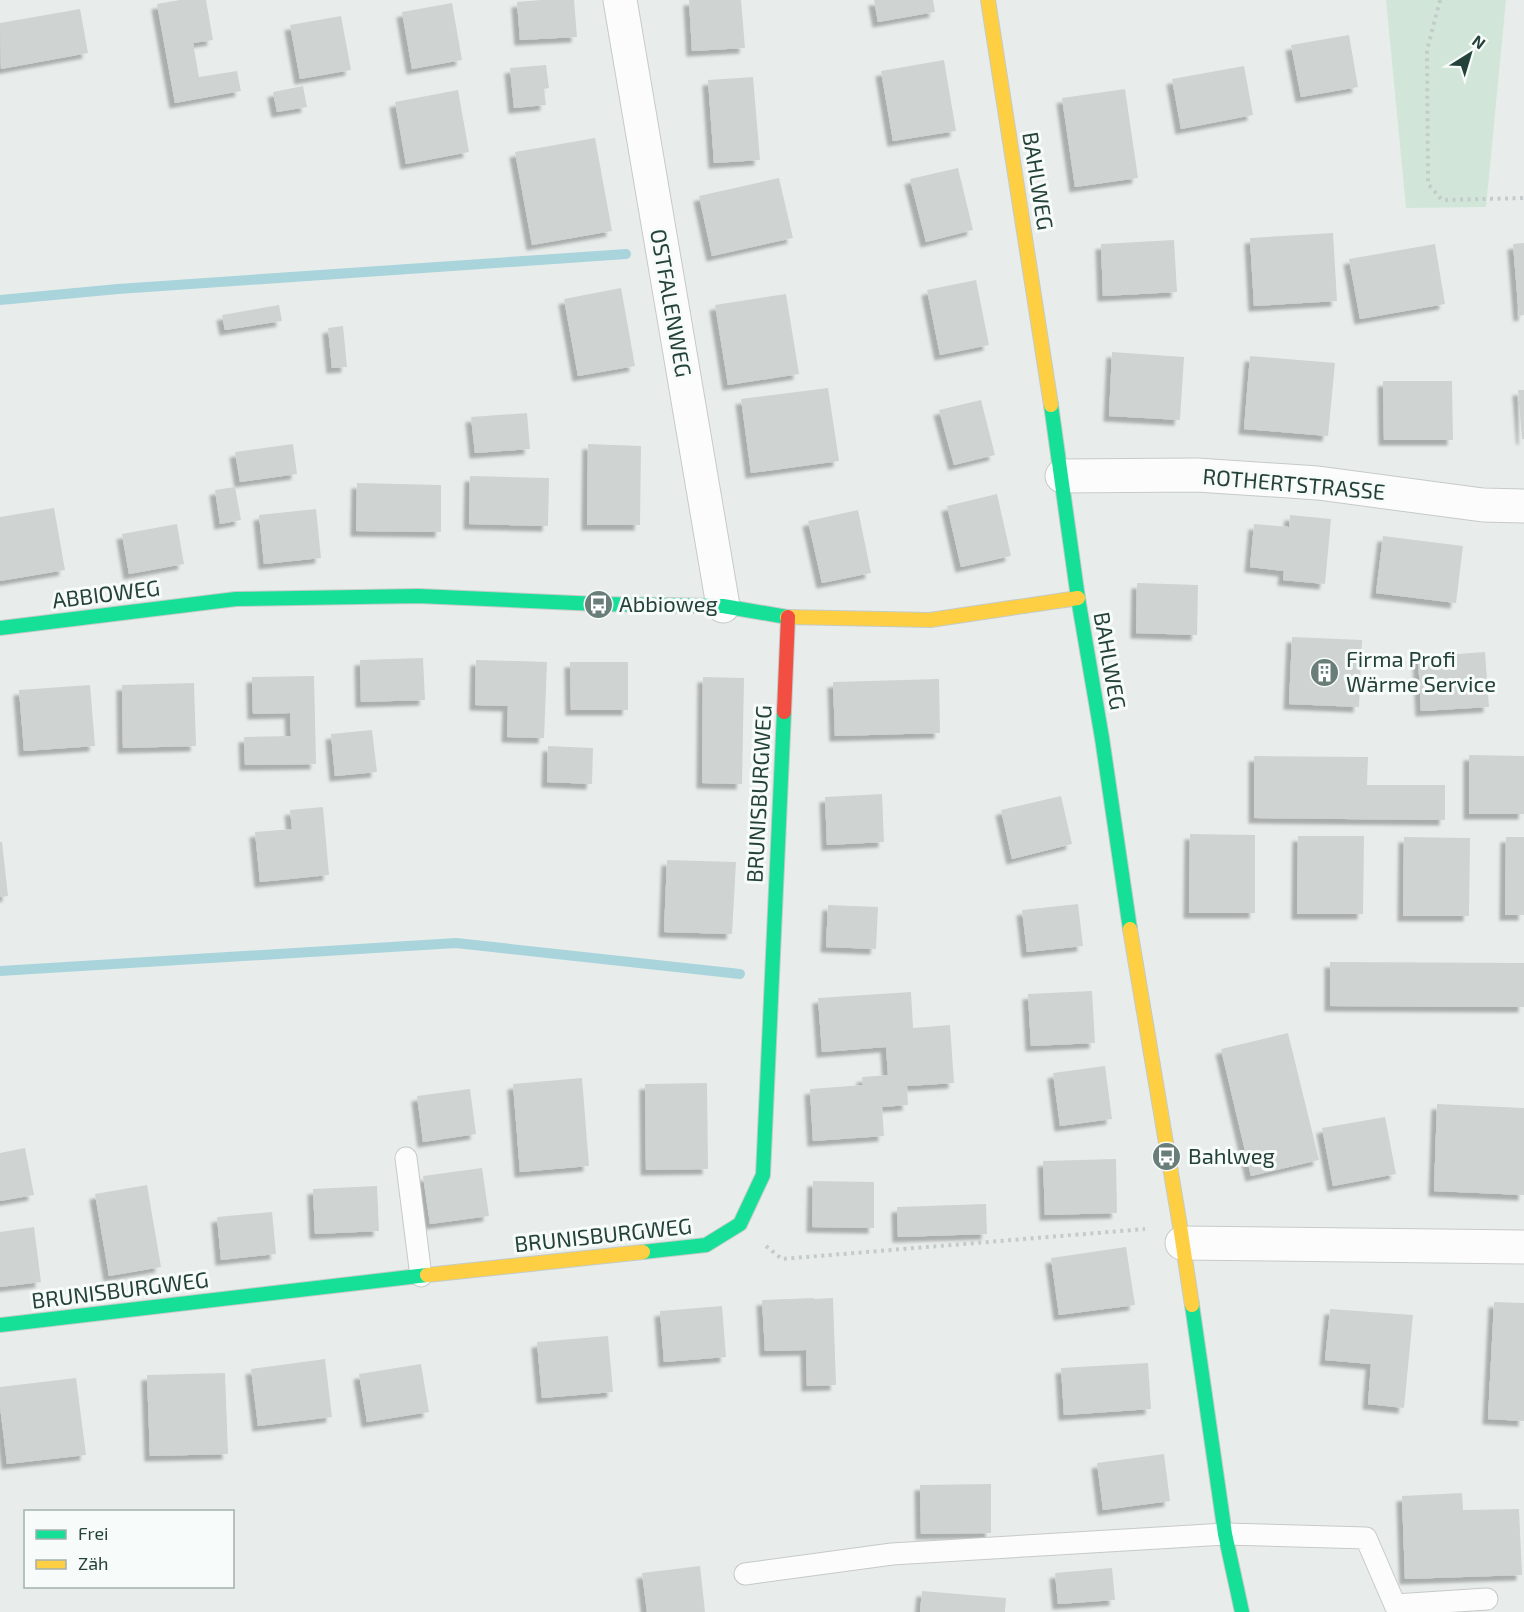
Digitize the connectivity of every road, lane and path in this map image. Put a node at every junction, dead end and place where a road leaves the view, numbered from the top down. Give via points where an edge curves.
1 (620, 0) edge
2 (988, 0) edge
3 (1440, 0) edge
4 (1524, 198) edge
5 (1062, 476) junction
6 (1524, 506) edge
7 (1078, 598) junction
8 (723, 606) junction
9 (788, 617) junction
10 (0, 628) edge
11 (406, 1158) dead end
12 (740, 1224) junction
13 (1181, 1234) junction
14 (1524, 1247) edge
15 (421, 1276) junction
16 (0, 1325) edge
17 (1225, 1534) junction
18 (745, 1574) dead end
19 (1487, 1599) dead end
20 (1242, 1612) edge

1 - 8 street, OSTFALENWEG
2 - 5 street, BAHLWEG
3 - 4 path via 1427,50 1428,184 1442,200
5 - 6 street, ROTHERTSTRASSE via 1197,475 1307,482 1483,505
5 - 7 street, BAHLWEG
7 - 9 street, ABBIOWEG via 930,620
7 - 13 street, BAHLWEG
8 - 9 street, ABBIOWEG
8 - 10 street, ABBIOWEG via 418,596 236,599
9 - 12 street, BRUNISBURGWEG via 764,1175
11 - 15 lane
12 - 13 path via 782,1259
12 - 15 street, BRUNISBURGWEG via 706,1245
13 - 14 street
13 - 17 street, BAHLWEG
15 - 16 street, BRUNISBURGWEG
17 - 18 lane via 892,1554
17 - 19 lane via 1366,1538 1395,1605
17 - 20 street, BAHLWEG

